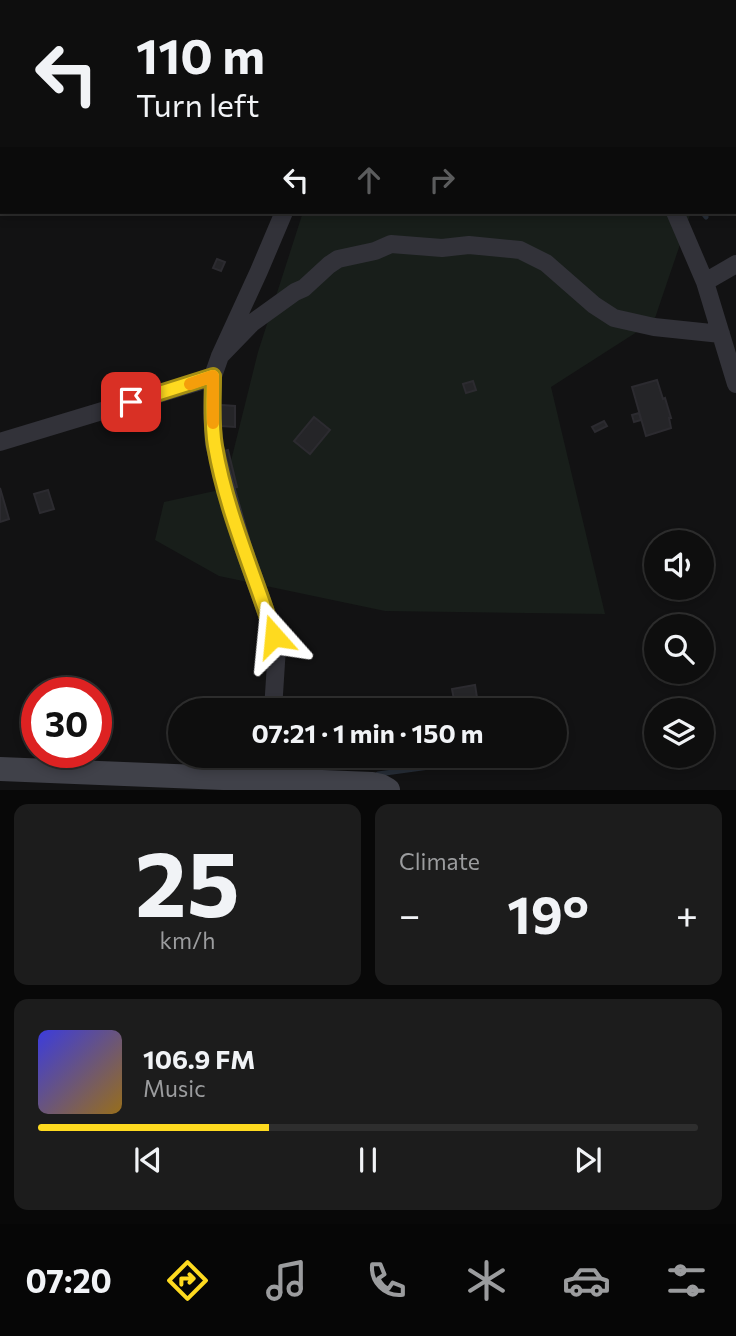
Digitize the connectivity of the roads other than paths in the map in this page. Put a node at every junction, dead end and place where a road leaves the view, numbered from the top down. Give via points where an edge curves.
1 (283, 214) edge
2 (676, 214) edge
3 (736, 264) edge
4 (705, 282) junction
5 (720, 334) junction
6 (220, 356) junction
7 (213, 376) junction
8 (736, 384) edge
9 (0, 442) edge
10 (274, 698) edge
11 (0, 769) edge
12 (270, 769) edge
13 (388, 790) edge

1 - 6 street
2 - 4 street
3 - 4 street
4 - 5 street
5 - 6 street via 614,318 546,263 520,250 391,244 329,265 252,323
5 - 8 street
6 - 7 street
7 - 9 street
7 - 10 street via 214,444 276,647
11 - 12 street
12 - 13 street

